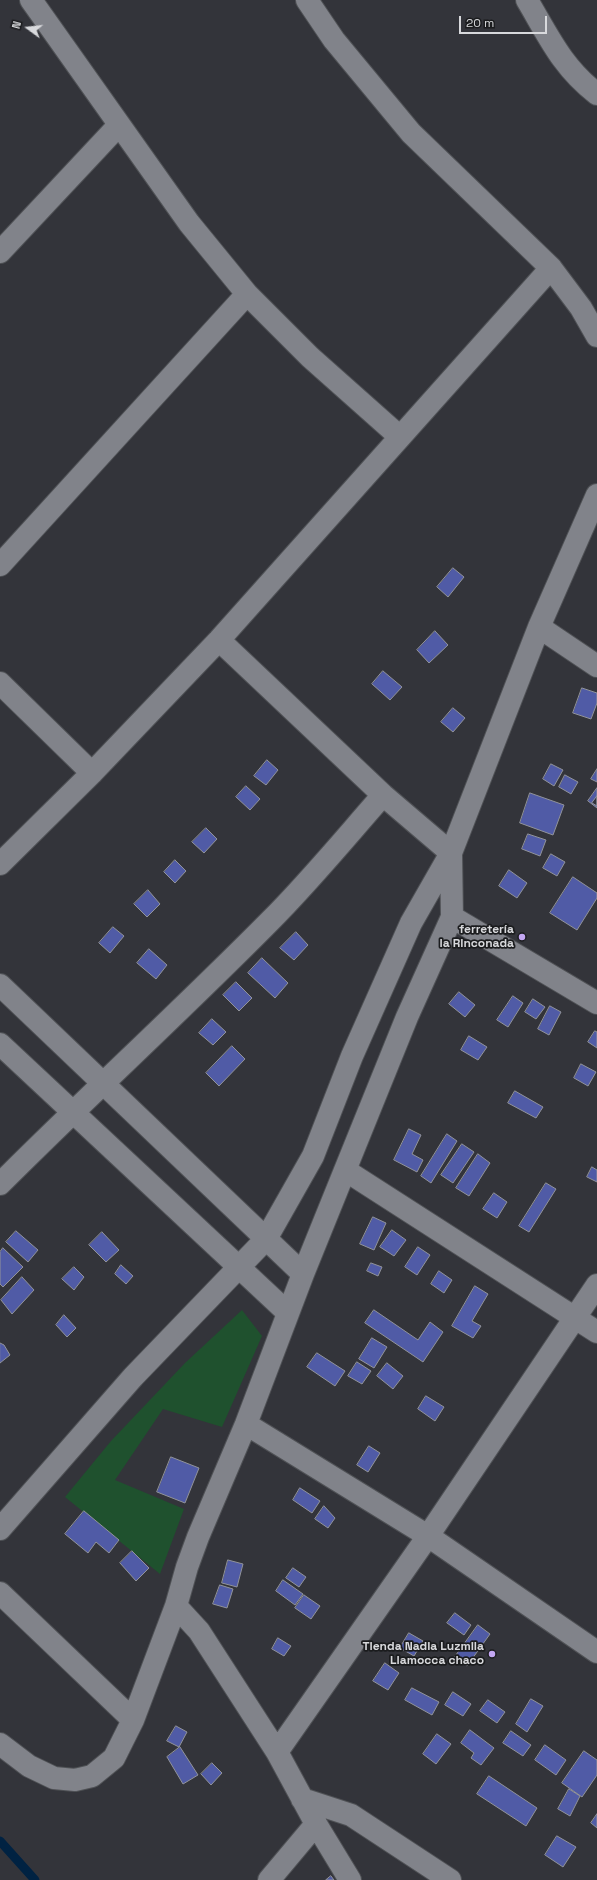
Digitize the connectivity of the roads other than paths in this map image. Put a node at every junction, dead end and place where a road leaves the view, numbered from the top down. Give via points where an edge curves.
1 (32, 0) edge
2 (307, 0) edge
3 (527, 0) edge
4 (597, 94) edge
5 (119, 125) junction
6 (0, 252) edge
7 (551, 268) junction
8 (247, 294) junction
9 (597, 336) edge
10 (400, 437) junction
11 (597, 495) edge
12 (0, 565) edge
13 (539, 627) junction
14 (219, 640) junction
15 (597, 666) edge
16 (0, 683) edge
17 (92, 773) junction
18 (383, 795) junction
19 (452, 852) junction
20 (0, 864) edge
21 (452, 917) junction
22 (0, 985) edge
23 (597, 1003) edge
24 (0, 1044) edge
25 (103, 1085) junction
26 (72, 1112) junction
27 (345, 1170) junction
28 (0, 1184) edge
29 (266, 1239) junction
30 (238, 1268) junction
31 (303, 1274) junction
32 (597, 1284) edge
33 (288, 1314) junction
34 (575, 1318) junction
35 (597, 1332) edge
36 (246, 1424) junction
37 (0, 1529) edge
38 (428, 1536) junction
39 (0, 1593) edge
40 (176, 1606) junction
41 (597, 1652) edge
42 (133, 1720) junction
43 (0, 1744) edge
44 (277, 1752) junction
45 (302, 1799) junction
46 (316, 1824) junction
47 (269, 1880) edge
48 (350, 1880) edge
49 (450, 1880) edge

1 - 5 street
2 - 7 street via 334,40 411,133
3 - 4 street via 558,53 570,69
5 - 6 street
5 - 8 street via 189,223
7 - 9 street via 581,308
7 - 10 street
8 - 10 street via 310,357
8 - 12 street
10 - 14 street
11 - 13 street
13 - 15 street
13 - 19 street
14 - 17 street
14 - 18 street
16 - 17 street
17 - 20 street
18 - 19 street
18 - 25 street via 271,920
19 - 21 street
19 - 29 street via 411,923 352,1056 313,1156
21 - 23 street
21 - 27 street via 407,1017
22 - 25 street
24 - 26 street
25 - 26 street
25 - 29 street
26 - 28 street
26 - 30 street
27 - 31 street
27 - 34 street
29 - 30 street
29 - 31 street
30 - 33 street
30 - 37 street via 133,1377
31 - 33 street
32 - 34 street
33 - 36 street
34 - 35 street
34 - 38 street
36 - 38 street
36 - 40 street via 198,1537
38 - 41 street
38 - 44 street
39 - 42 street
40 - 42 street
40 - 44 street via 199,1630
42 - 43 street via 114,1758 92,1776 75,1780 54,1778 29,1766
44 - 45 street
45 - 46 street
45 - 49 street via 351,1815
46 - 47 street
46 - 48 street

